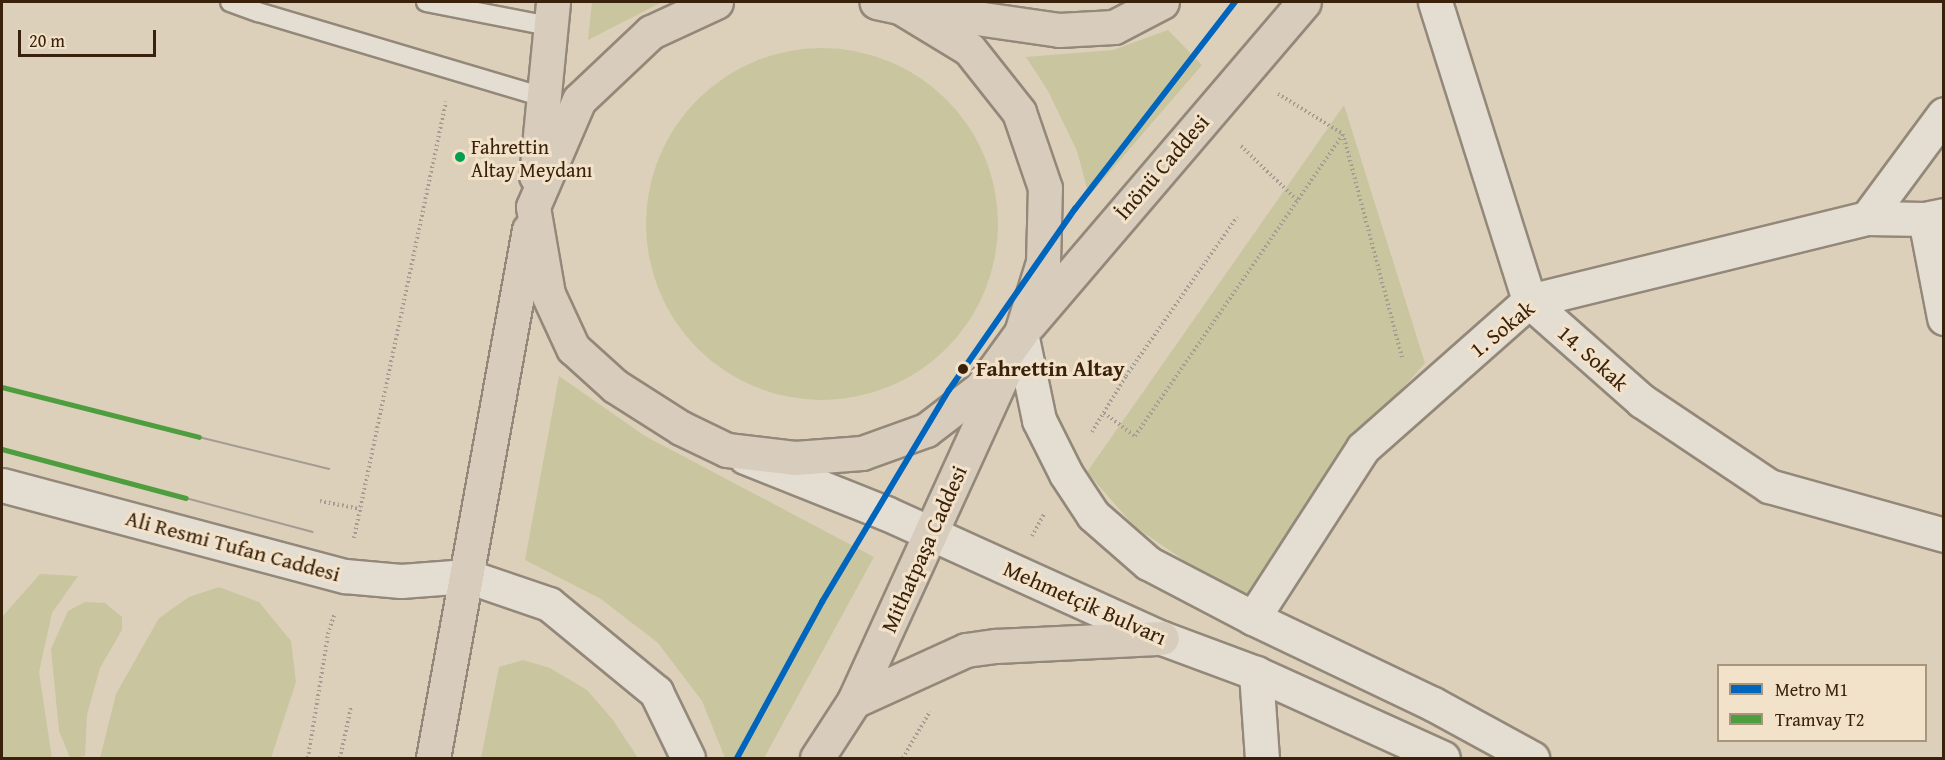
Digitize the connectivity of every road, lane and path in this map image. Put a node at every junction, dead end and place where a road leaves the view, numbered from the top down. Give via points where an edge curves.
1 (230, 2) edge
2 (426, 2) edge
3 (717, 2) edge
4 (1162, 2) edge
5 (1304, 2) edge
6 (1435, 2) edge
7 (890, 3) edge
8 (551, 14) edge
9 (453, 68) junction
10 (1278, 94) dead end
11 (544, 97) junction
12 (1944, 114) edge
13 (1343, 134) junction
14 (1241, 147) dead end
15 (1297, 201) junction
16 (534, 207) junction
17 (1237, 217) dead end
18 (1934, 217) edge
19 (1867, 218) junction
20 (1530, 301) junction
21 (1944, 318) edge
22 (1021, 333) junction
23 (1396, 365) dead end
24 (1126, 376) dead end
25 (1104, 413) dead end
26 (726, 450) junction
27 (2, 484) edge
28 (320, 501) dead end
29 (360, 509) junction
30 (932, 534) junction
31 (1944, 535) edge
32 (345, 576) junction
33 (467, 576) junction
34 (1253, 618) junction
35 (1162, 639) junction
36 (1256, 673) junction
37 (854, 701) junction
38 (351, 707) dead end
39 (308, 759) edge
40 (340, 759) edge
41 (433, 759) edge
42 (688, 759) edge
43 (818, 759) edge
44 (1262, 759) edge
45 (1443, 759) edge
46 (1532, 759) edge

1 - 9 lane
2 - 8 lane
3 - 16 main road via 651,32 579,100
4 - 7 main road via 1114,27 1059,30
5 - 22 main road, İnönü Caddesi
6 - 20 main road
7 - 22 main road via 969,49 1019,112 1045,188 1043,262
8 - 11 main road
9 - 11 lane
9 - 29 path
10 - 13 path
11 - 16 main road
12 - 19 main road
13 - 15 path
13 - 23 path via 1402,356
14 - 15 path
15 - 25 path via 1136,436
16 - 26 main road via 549,294 573,348 615,386 681,428
16 - 33 main road
17 - 24 path
18 - 19 main road, 1. Sokak
18 - 21 main road
19 - 20 main road, 1. Sokak
20 - 31 main road, 14. Sokak via 1642,401 1769,486
20 - 34 main road, 1. Sokak via 1364,448
22 - 26 main road via 981,388 926,430 862,453 795,458
22 - 30 main road, Mithatpaşa Caddesi
22 - 34 main road via 1039,420 1066,474 1093,515 1148,563
26 - 30 main road, Mehmetçik Bulvarı
27 - 32 main road, Ali Resmi Tufan Caddesi
28 - 29 path
29 - 32 path
30 - 35 main road, Mehmetçik Bulvarı
30 - 37 main road, Mithatpaşa Caddesi
32 - 33 main road, Ali Resmi Tufan Caddesi via 400,581
32 - 39 path via 328,634
33 - 41 main road
33 - 42 main road via 549,604 604,648 656,692
34 - 46 main road via 1433,704
35 - 36 main road, Mehmetçik Bulvarı
35 - 37 main road via 966,650
36 - 44 main road
36 - 45 main road, Mehmetçik Bulvarı
37 - 43 main road, Mithatpaşa Caddesi
38 - 40 path

